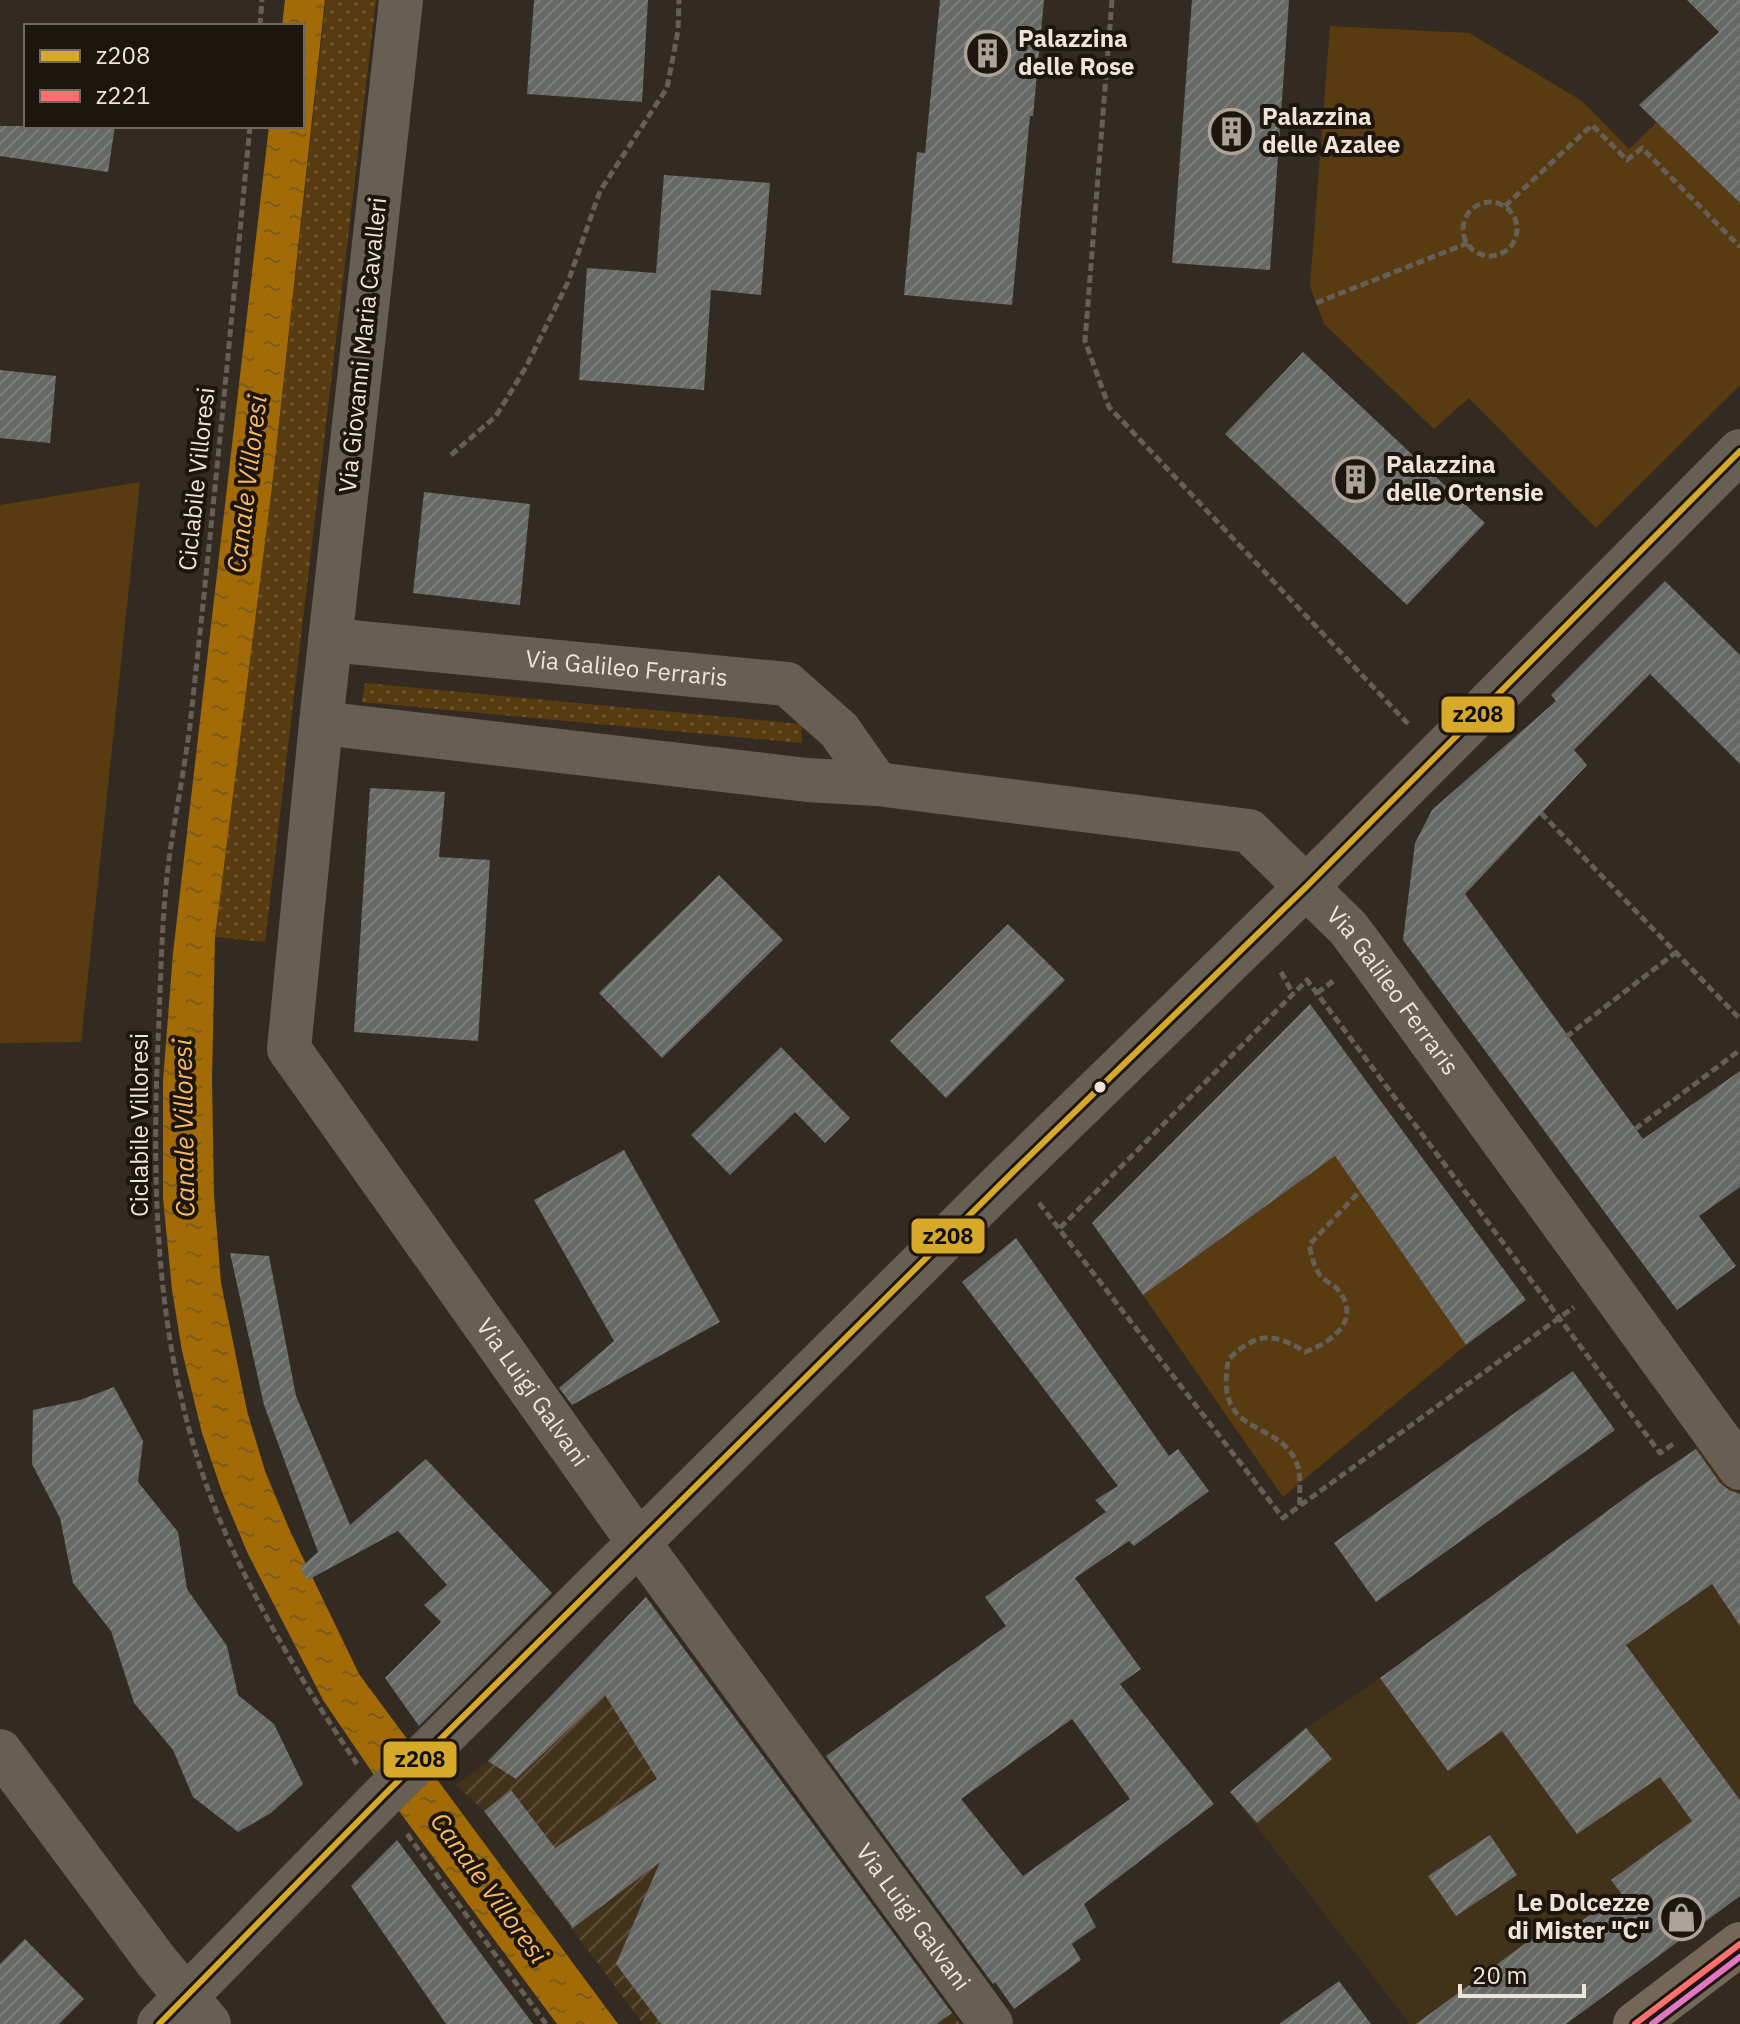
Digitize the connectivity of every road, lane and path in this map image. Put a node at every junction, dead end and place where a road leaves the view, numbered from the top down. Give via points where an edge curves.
1 (262, 0) edge
2 (401, 0) edge
3 (679, 0) edge
4 (1112, 0) edge
5 (260, 24) edge
6 (250, 128) edge
7 (1505, 206) junction
8 (1468, 243) junction
9 (1740, 247) edge
10 (1316, 303) dead end
11 (1740, 451) edge
12 (451, 455) dead end
13 (330, 640) junction
14 (323, 706) junction
15 (1413, 728) dead end
16 (877, 784) junction
17 (1541, 813) dead end
18 (1307, 886) junction
19 (1675, 953) junction
20 (1740, 1019) edge
21 (1566, 1037) dead end
22 (1740, 1050) edge
23 (1635, 1129) dead end
24 (1014, 1171) junction
25 (1360, 1191) dead end
26 (1060, 1228) junction
27 (1605, 1284) junction
28 (1560, 1318) junction
29 (1707, 1423) junction
30 (1740, 1468) edge
31 (1300, 1506) junction
32 (639, 1543) junction
33 (0, 1751) edge
34 (382, 1797) junction
35 (1740, 1944) edge
36 (185, 2015) edge
37 (546, 2024) edge
38 (991, 2024) edge
39 (1635, 2024) edge

1 - 5 path
2 - 13 street, Via Giovanni Maria Cavalleri
3 - 12 path via 667,88 600,191 568,282 526,367 496,416
4 - 15 path via 1085,341 1109,407
6 - 34 path, Ciclabile Villoresi via 189,729 164,904 155,1194 175,1360 192,1439 213,1500 284,1646
7 - 8 path via 1484,202 1473,208 1463,228
7 - 8 path via 1517,226 1515,241 1506,251 1492,256 1478,253
7 - 9 path via 1592,125 1627,160 1642,148
8 - 10 path
11 - 18 street
13 - 14 street, Via Giovanni Maria Cavalleri
13 - 16 street, Via Galileo Ferraris via 787,684 839,730
14 - 16 street, Via Galileo Ferraris via 807,780
14 - 32 street, Via Luigi Galvani via 289,1049
16 - 18 street, Via Galileo Ferraris via 1249,831
17 - 19 path
18 - 24 street
18 - 27 street, Via Galileo Ferraris via 1369,956
19 - 20 path
19 - 21 path
22 - 23 path
24 - 26 path
24 - 32 street
25 - 31 path via 1309,1245 1322,1278 1345,1300 1338,1335 1305,1352 1285,1339 1263,1337 1243,1345 1228,1360 1231,1407 1247,1425 1273,1434 1287,1447 1299,1469
26 - 28 path via 1307,980
26 - 31 path via 1283,1518
27 - 28 path
27 - 29 street, Via Galileo Ferraris
28 - 29 path via 1660,1453
28 - 31 path
29 - 30 street, Via Galileo Ferraris
32 - 34 street
32 - 38 street, Via Luigi Galvani
33 - 36 street
34 - 36 street
34 - 37 path, Ciclabile Villoresi
35 - 39 main road

